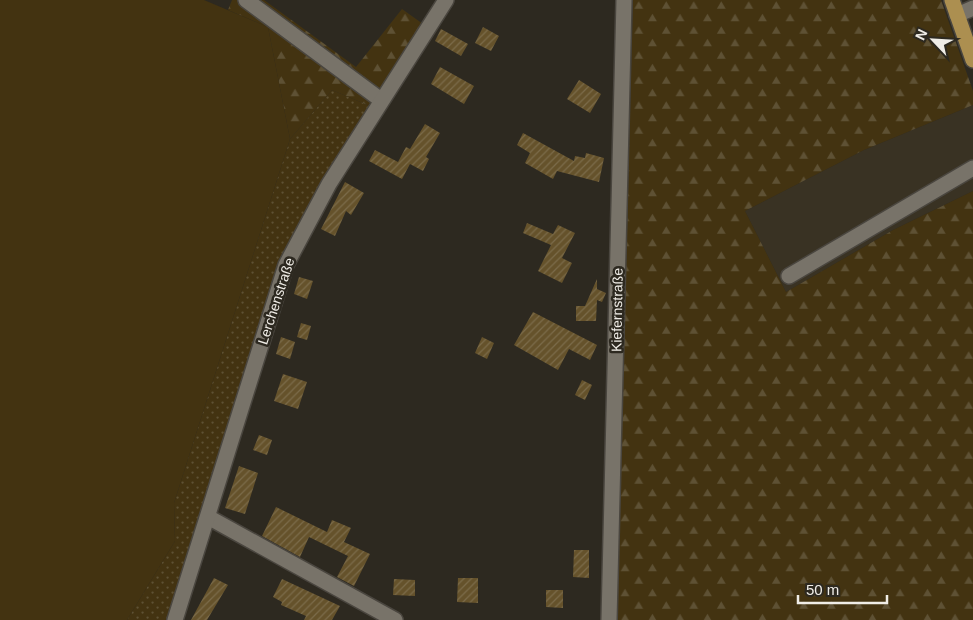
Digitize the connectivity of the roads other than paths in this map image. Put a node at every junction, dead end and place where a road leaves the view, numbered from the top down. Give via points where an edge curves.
1 (246, 0) edge
2 (446, 0) edge
3 (624, 0) edge
4 (954, 7) edge
5 (973, 8) edge
6 (973, 60) edge
7 (382, 100) junction
8 (973, 168) edge
9 (789, 276) dead end
10 (208, 517) junction
11 (387, 618) edge
12 (175, 620) edge
13 (609, 620) edge

1 - 7 street
2 - 7 street, Lerchenstraße
3 - 13 street, Kiefernstraße
4 - 5 street
4 - 6 main road
7 - 10 street, Lerchenstraße via 329,184 286,265
8 - 9 street
10 - 11 street
10 - 12 street, Lerchenstraße

